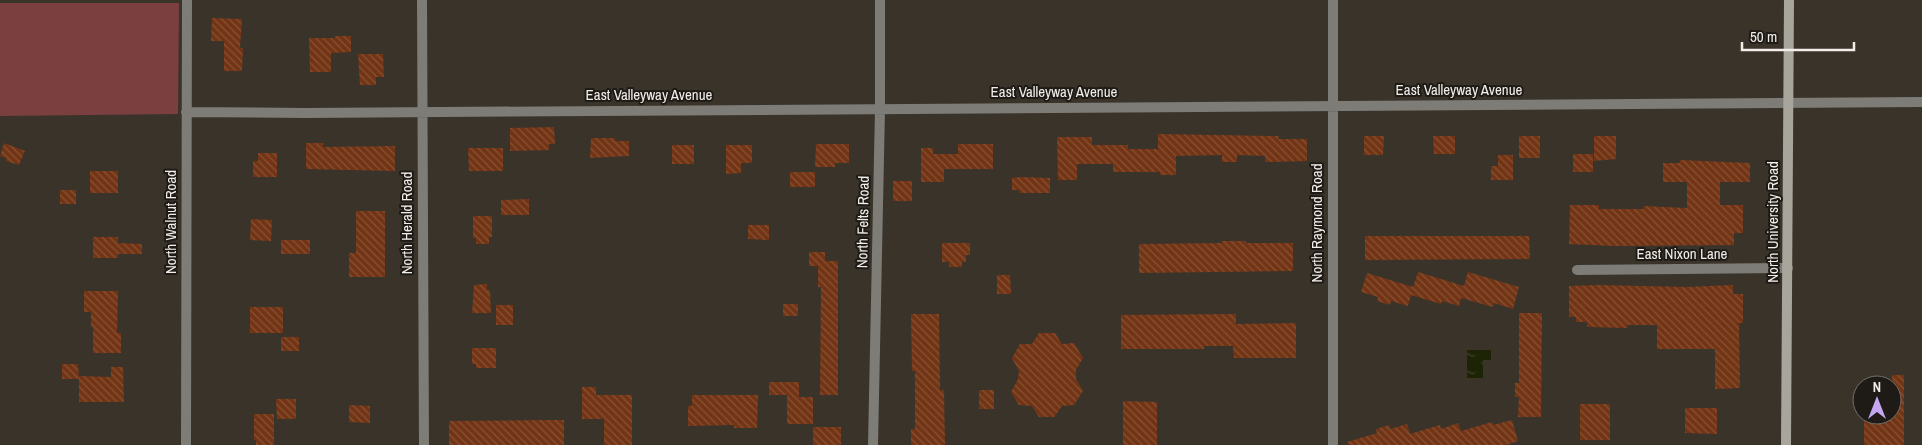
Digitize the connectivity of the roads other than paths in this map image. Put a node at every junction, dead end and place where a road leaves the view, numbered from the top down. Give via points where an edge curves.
1 (187, 0) edge
2 (422, 0) edge
3 (880, 0) edge
4 (1333, 0) edge
5 (1789, 0) edge
6 (1922, 102) edge
7 (1788, 103) junction
8 (1332, 105) junction
9 (880, 109) junction
10 (422, 111) junction
11 (186, 112) junction
12 (1788, 268) junction
13 (1577, 270) dead end
14 (186, 445) edge
15 (424, 445) edge
16 (874, 445) edge
17 (1333, 445) edge
18 (1786, 445) edge

1 - 11 street, North Walnut Road
2 - 10 street, North Herald Road
3 - 9 street, North Felts Road
4 - 8 street, North Raymond Road
5 - 7 main road, North University Road
6 - 7 street, East Valleyway Avenue
7 - 8 street, East Valleyway Avenue
7 - 12 main road, North University Road
8 - 9 street, East Valleyway Avenue
8 - 17 street, North Raymond Road
9 - 10 street, East Valleyway Avenue
9 - 16 street, North Felts Road
10 - 11 street, East Valleyway Avenue
10 - 15 street, North Herald Road
11 - 14 street, North Walnut Road
12 - 13 street, East Nixon Lane
12 - 18 main road, North University Road

